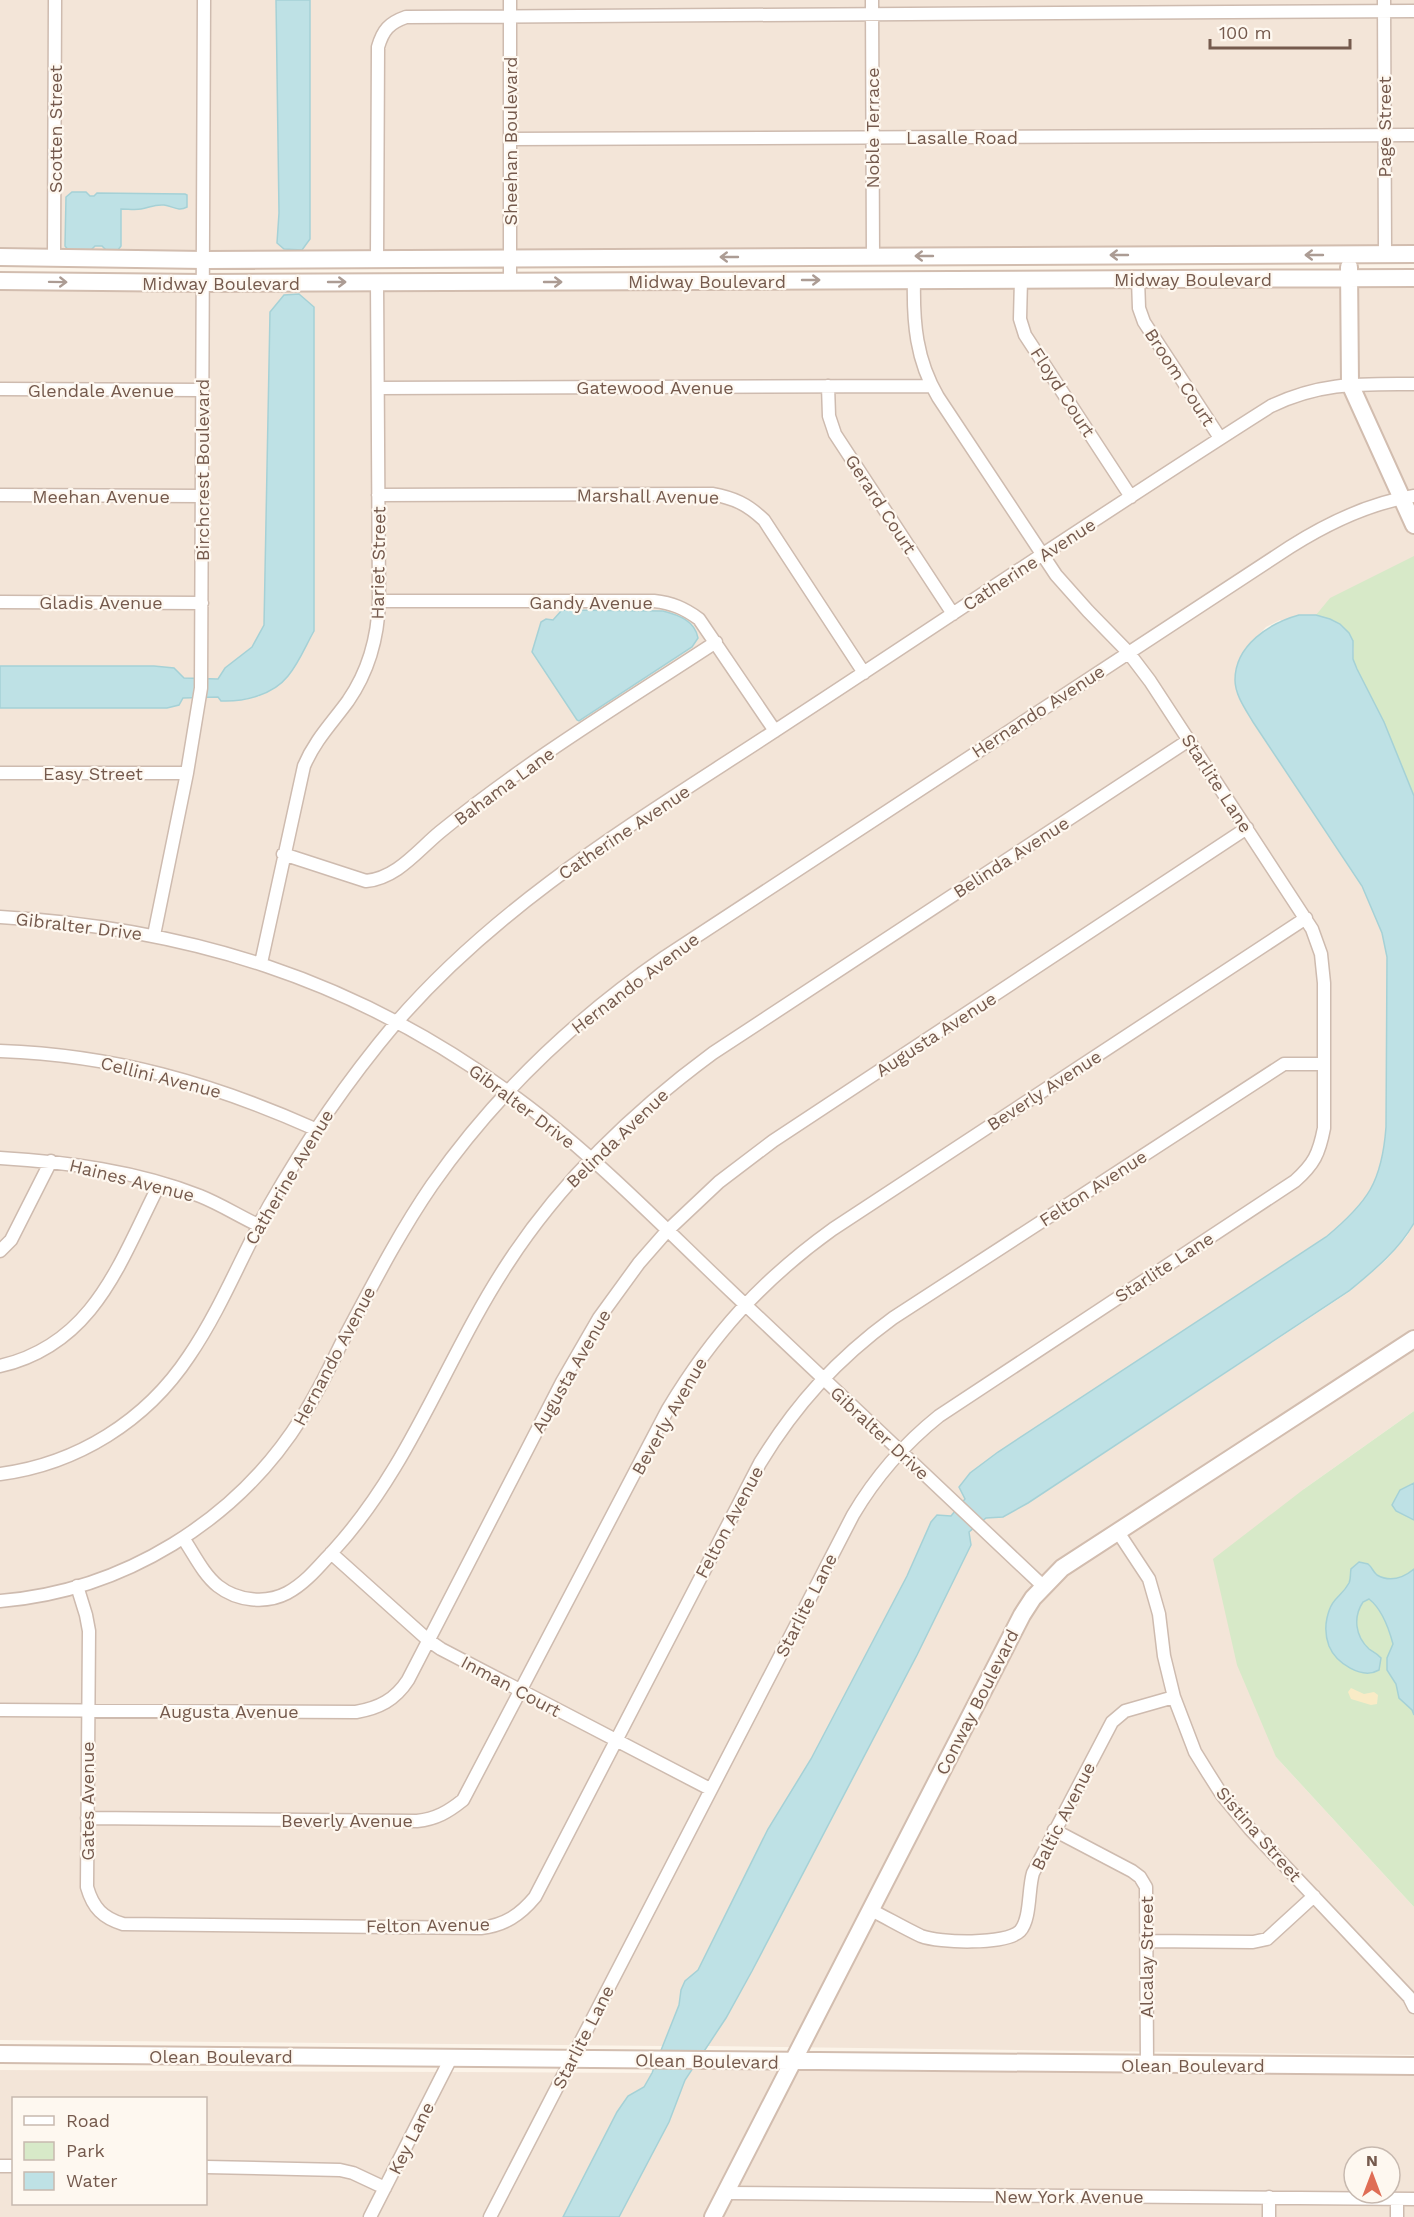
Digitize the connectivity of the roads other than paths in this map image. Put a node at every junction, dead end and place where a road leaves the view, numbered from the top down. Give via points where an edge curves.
1 (56, 0) edge
2 (204, 0) edge
3 (510, 0) edge
4 (872, 0) edge
5 (1384, 6) edge
6 (1414, 11) edge
7 (872, 14) junction
8 (510, 15) junction
9 (1384, 135) junction
10 (1414, 135) edge
11 (873, 137) junction
12 (510, 139) junction
13 (1414, 254) edge
14 (1349, 255) junction
15 (1384, 255) junction
16 (873, 256) junction
17 (0, 257) edge
18 (54, 258) junction
19 (377, 258) junction
20 (510, 258) junction
21 (204, 260) junction
22 (1349, 278) junction
23 (1414, 278) edge
24 (1021, 279) junction
25 (1138, 279) junction
26 (914, 280) junction
27 (0, 281) edge
28 (378, 282) junction
29 (510, 282) junction
30 (203, 283) junction
31 (1350, 384) junction
32 (1414, 384) edge
33 (828, 386) junction
34 (931, 386) junction
35 (378, 388) junction
36 (0, 389) edge
37 (202, 390) junction
38 (1220, 438) junction
39 (0, 495) edge
40 (378, 495) junction
41 (202, 496) junction
42 (1131, 497) junction
43 (1408, 497) edge
44 (1414, 525) edge
45 (1042, 555) junction
46 (0, 602) edge
47 (379, 602) junction
48 (202, 603) junction
49 (953, 614) junction
50 (716, 642) junction
51 (1128, 652) junction
52 (864, 673) junction
53 (775, 731) junction
54 (1189, 740) junction
55 (0, 773) edge
56 (187, 773) junction
57 (1247, 828) junction
58 (283, 854) junction
59 (0, 917) edge
60 (1306, 918) junction
61 (154, 935) junction
62 (261, 963) junction
63 (397, 1022) junction
64 (0, 1051) edge
65 (1323, 1064) junction
66 (508, 1091) junction
67 (315, 1128) junction
68 (0, 1158) edge
69 (590, 1158) junction
70 (51, 1161) junction
71 (160, 1183) junction
72 (258, 1226) junction
73 (667, 1231) junction
74 (0, 1251) edge
75 (744, 1304) junction
76 (1414, 1339) edge
77 (0, 1366) edge
78 (822, 1378) junction
79 (899, 1451) junction
80 (0, 1474) edge
81 (1118, 1532) junction
82 (183, 1538) junction
83 (331, 1553) junction
84 (77, 1586) junction
85 (1043, 1586) junction
86 (0, 1601) edge
87 (428, 1640) junction
88 (521, 1691) junction
89 (1174, 1697) junction
90 (0, 1710) edge
91 (88, 1711) junction
92 (616, 1740) junction
93 (710, 1789) junction
94 (87, 1818) junction
95 (1054, 1830) junction
96 (1314, 1896) junction
97 (871, 1910) junction
98 (198, 1925) joint
99 (1148, 1941) junction
100 (1414, 2007) edge
101 (0, 2055) edge
102 (451, 2058) junction
103 (571, 2060) junction
104 (793, 2062) junction
105 (1147, 2064) junction
106 (1414, 2066) edge
107 (207, 2168) edge
108 (385, 2188) junction
109 (725, 2193) junction
110 (1269, 2198) junction
111 (1342, 2199) edge
112 (370, 2217) edge
113 (490, 2217) edge
114 (712, 2217) edge
115 (1269, 2217) edge

1 - 18 street, Scotten Street
2 - 21 street, Birchcrest Boulevard
3 - 8 street, Sheehan Boulevard
4 - 7 street, Noble Terrace
5 - 6 street
5 - 7 street
5 - 9 street, Page Street
7 - 8 street
7 - 11 street, Noble Terrace
8 - 12 street, Sheehan Boulevard
8 - 19 street via 406,16 392,22 382,33 378,47
9 - 10 street, Lasalle Road
9 - 11 street, Lasalle Road
9 - 15 street, Page Street
11 - 12 street, Lasalle Road
11 - 16 street, Noble Terrace
12 - 20 street, Sheehan Boulevard
13 - 15 street, Midway Boulevard
14 - 15 street, Midway Boulevard
14 -> 16 street, Midway Boulevard
14 - 22 street
16 -> 20 street, Midway Boulevard
17 - 18 street, Midway Boulevard
18 - 21 street, Midway Boulevard
19 - 20 street, Midway Boulevard
19 - 21 street, Midway Boulevard
20 - 29 street, Sheehan Boulevard
21 - 30 street, Birchcrest Boulevard
22 - 23 street, Midway Boulevard
22 - 25 street, Midway Boulevard
22 - 31 street
24 - 25 street, Midway Boulevard
24 - 26 street, Midway Boulevard
24 - 42 street, Floyd Court via 1020,319 1025,335
25 - 38 street, Broom Court via 1139,308 1144,322
29 -> 26 street, Midway Boulevard
26 - 34 street, Starlite Lane via 915,330
27 -> 30 street, Midway Boulevard
28 - 29 street, Midway Boulevard
30 -> 28 street, Midway Boulevard
28 - 35 street, Hariet Street
30 - 37 street, Birchcrest Boulevard
31 - 32 street, Catherine Avenue
31 - 38 street, Catherine Avenue via 1317,388 1291,397
31 - 43 street
33 - 34 street, Gatewood Avenue
33 - 35 street, Gatewood Avenue
33 - 49 street, Gerard Court via 829,416 835,434
34 - 45 street, Starlite Lane
35 - 40 street, Hariet Street
36 - 37 street, Glendale Avenue
37 - 41 street, Birchcrest Boulevard
38 - 42 street, Catherine Avenue
39 - 41 street, Meehan Avenue
40 - 47 street, Hariet Street
40 - 52 street, Marshall Avenue via 712,494 734,498 764,520
41 - 48 street, Birchcrest Boulevard
42 - 45 street, Catherine Avenue
43 - 44 street
43 - 51 street, Hernando Avenue via 1351,515 1308,535
45 - 49 street, Catherine Avenue
45 - 51 street, Starlite Lane via 1071,594
46 - 48 street, Gladis Avenue
47 - 50 street, Gandy Avenue via 671,603 699,619
47 - 58 street, Hariet Street via 376,637 364,674 317,739 303,766
48 - 56 street, Birchcrest Boulevard via 198,710
49 - 52 street, Catherine Avenue
50 - 53 street, Gandy Avenue
50 - 58 street, Bahama Lane via 505,783 380,880 366,881
51 - 54 street, Starlite Lane
51 - 66 street, Hernando Avenue via 641,974 570,1030
52 - 53 street, Catherine Avenue
53 - 63 street, Catherine Avenue via 539,890 473,946
54 - 57 street, Starlite Lane
54 - 69 street, Belinda Avenue via 713,1053 650,1102
55 - 56 street, Easy Street
56 - 61 street, Birchcrest Boulevard
57 - 60 street, Starlite Lane
57 - 73 street, Augusta Avenue via 773,1141 719,1182
58 - 62 street, Hariet Street
59 - 61 street, Gibralter Drive
60 - 65 street, Starlite Lane via 1323,968
60 - 75 street, Beverly Avenue via 833,1229
61 - 62 street, Gibralter Drive
62 - 63 street, Gibralter Drive
63 - 66 street, Gibralter Drive
63 - 67 street, Catherine Avenue
64 - 67 street, Cellini Avenue via 67,1056 148,1070 253,1102
65 - 78 street, Felton Avenue via 1284,1064 893,1318
65 - 79 street, Starlite Lane via 1324,1128 1320,1149 1310,1167 1295,1181 953,1406
66 - 69 street, Gibralter Drive
66 - 82 street, Hernando Avenue via 450,1161 407,1222 313,1399 287,1439 248,1487
67 - 72 street, Catherine Avenue
68 - 70 street, Haines Avenue
69 - 73 street, Gibralter Drive
69 - 83 street, Belinda Avenue via 509,1262 395,1470 365,1514
70 - 71 street, Haines Avenue
70 - 74 street via 11,1240
71 - 72 street, Haines Avenue via 200,1196
71 - 77 street via 102,1296 87,1315 46,1349
72 - 80 street, Catherine Avenue via 201,1337 154,1400 86,1448 38,1467
73 - 75 street, Gibralter Drive
73 - 87 street, Augusta Avenue via 619,1290 581,1347
75 - 78 street, Gibralter Drive
75 - 88 street, Beverly Avenue via 704,1354 668,1409
76 - 81 street, Conway Boulevard
78 - 79 street, Gibralter Drive
78 - 92 street, Felton Avenue via 789,1418 760,1463
79 - 85 street, Gibralter Drive
79 - 93 street, Starlite Lane via 853,1515
81 - 85 street, Conway Boulevard via 1062,1568
81 - 89 street, Sistina Street via 1149,1579
82 - 83 street, Belinda Avenue via 218,1586 253,1599 271,1599 287,1593
82 - 84 street, Hernando Avenue via 131,1566
83 - 87 street, Inman Court
84 - 86 street, Hernando Avenue
84 - 91 street, Gates Avenue via 89,1631
85 - 97 street, Conway Boulevard via 1022,1615
87 - 88 street, Inman Court
87 - 91 street, Augusta Avenue via 401,1689 387,1703 366,1710
88 - 92 street, Inman Court
88 - 94 street, Beverly Avenue via 463,1800 429,1820
89 - 95 street, Baltic Avenue via 1125,1712 1112,1722
89 - 96 street, Sistina Street via 1195,1752 1222,1795
90 - 91 street, Augusta Avenue
91 - 94 street, Gates Avenue
92 - 93 street, Inman Court
92 - 98 street, Felton Avenue via 535,1897 523,1912 506,1922 481,1928
93 - 103 street, Starlite Lane
94 - 98 street, Gates Avenue via 87,1887 98,1911 123,1924
95 - 97 street, Baltic Avenue via 1029,1886 1027,1920 1010,1938 936,1940
95 - 99 street, Alcalay Street via 1140,1877 1146,1887
96 - 99 street via 1267,1939
96 - 100 street, Sistina Street
97 - 104 street, Conway Boulevard
99 - 105 street, Alcalay Street
101 - 102 street, Olean Boulevard
102 - 103 street, Olean Boulevard
102 - 108 street, Key Lane
103 - 104 street, Olean Boulevard
103 - 113 street, Starlite Lane
104 - 105 street, Olean Boulevard
104 - 109 street, Conway Boulevard
105 - 106 street, Olean Boulevard
107 - 108 street via 340,2170
108 - 112 street, Key Lane
109 - 110 street, New York Avenue
109 - 114 street, Conway Boulevard
110 - 111 street, New York Avenue
110 - 115 street

